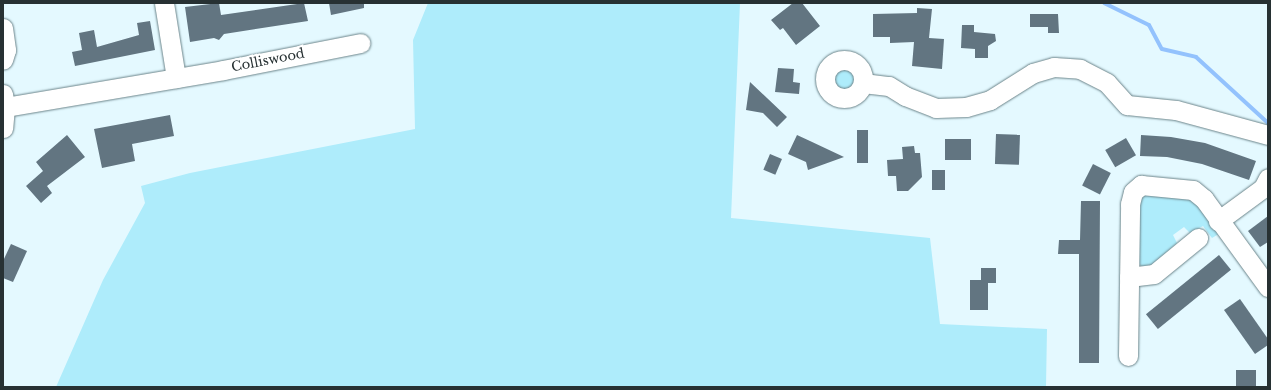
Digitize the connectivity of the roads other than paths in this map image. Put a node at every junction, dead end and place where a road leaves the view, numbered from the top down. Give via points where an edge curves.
1 (164, 3) edge
2 (3, 28) edge
3 (360, 43) dead end
4 (3, 60) edge
5 (176, 78) junction
6 (863, 83) dead end
7 (4, 100) edge
8 (3, 128) edge
9 (1268, 135) edge
10 (1268, 178) edge
11 (1218, 221) junction
12 (1198, 238) dead end
13 (1129, 277) junction
14 (1268, 287) edge
15 (1128, 356) dead end

1 - 5 street
2 - 4 street via 6,50
3 - 5 street, Colliswood
5 - 7 street, Colliswood
6 - 9 street via 889,86 905,96 936,108 966,107 990,100 1033,73 1054,67 1080,69 1107,82 1127,105 1176,110
7 - 8 street
10 - 11 street via 1263,188
11 - 13 street via 1204,199 1192,190 1141,185 1133,192 1130,204
11 - 14 street
12 - 13 street via 1154,274
13 - 15 street

